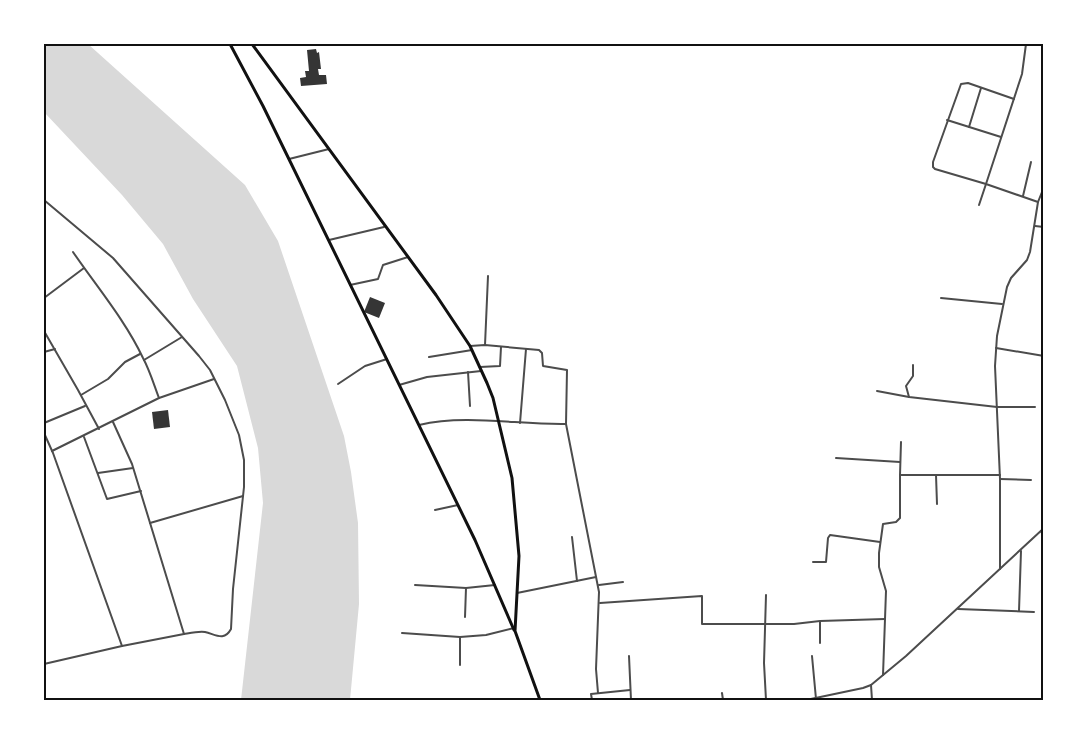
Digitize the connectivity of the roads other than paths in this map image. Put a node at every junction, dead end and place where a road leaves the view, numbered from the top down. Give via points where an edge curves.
1 (230, 44) edge
2 (252, 44) edge
3 (1026, 44) edge
4 (981, 88) junction
5 (1014, 99) junction
6 (948, 120) junction
7 (969, 127) junction
8 (1002, 137) junction
9 (329, 149) junction
10 (289, 159) junction
11 (1031, 162) dead end
12 (986, 184) junction
13 (1044, 187) edge
14 (1023, 196) junction
15 (44, 200) edge
16 (1038, 202) junction
17 (979, 205) dead end
18 (1035, 226) junction
19 (384, 227) junction
20 (1044, 227) edge
21 (328, 240) junction
22 (72, 252) dead end
23 (408, 257) junction
24 (84, 268) junction
25 (488, 276) dead end
26 (351, 285) junction
27 (44, 292) edge
28 (45, 297) edge
29 (941, 298) dead end
30 (1002, 304) junction
31 (44, 331) edge
32 (182, 337) junction
33 (485, 345) junction
34 (501, 347) junction
35 (471, 348) junction
36 (996, 348) junction
37 (54, 349) junction
38 (526, 349) junction
39 (44, 352) edge
40 (141, 353) junction
41 (1044, 356) edge
42 (429, 357) dead end
43 (387, 359) junction
44 (144, 360) junction
45 (913, 365) dead end
46 (480, 369) junction
47 (468, 372) junction
48 (214, 379) junction
49 (338, 384) dead end
50 (399, 385) junction
51 (877, 391) dead end
52 (81, 394) junction
53 (909, 397) junction
54 (159, 398) junction
55 (86, 405) junction
56 (470, 406) dead end
57 (997, 407) junction
58 (1035, 407) dead end
59 (499, 421) junction
60 (113, 422) junction
61 (44, 423) edge
62 (520, 423) junction
63 (566, 424) junction
64 (419, 425) junction
65 (99, 429) junction
66 (44, 433) edge
67 (84, 436) junction
68 (901, 442) dead end
69 (52, 451) junction
70 (836, 458) dead end
71 (900, 462) junction
72 (133, 468) junction
73 (98, 473) junction
74 (900, 475) junction
75 (936, 475) junction
76 (1000, 477) junction
77 (1031, 480) dead end
78 (141, 491) junction
79 (243, 496) junction
80 (937, 504) dead end
81 (458, 505) junction
82 (435, 510) dead end
83 (150, 523) junction
84 (1042, 530) edge
85 (572, 537) dead end
86 (1044, 538) edge
87 (880, 542) junction
88 (1021, 550) junction
89 (813, 562) dead end
90 (1000, 569) junction
91 (596, 577) junction
92 (577, 581) junction
93 (623, 582) dead end
94 (415, 585) dead end
95 (495, 585) junction
96 (598, 585) junction
97 (466, 588) junction
98 (517, 593) junction
99 (1044, 594) edge
100 (766, 595) dead end
101 (1041, 601) dead end
102 (600, 603) junction
103 (516, 608) junction
104 (505, 609) junction
105 (958, 609) junction
106 (1019, 611) junction
107 (1034, 612) dead end
108 (465, 617) dead end
109 (885, 619) junction
110 (819, 621) junction
111 (766, 625) junction
112 (514, 630) junction
113 (402, 633) dead end
114 (184, 634) junction
115 (460, 637) junction
116 (820, 643) dead end
117 (122, 646) junction
118 (629, 656) dead end
119 (812, 656) dead end
120 (44, 664) edge
121 (460, 665) dead end
122 (883, 675) junction
123 (871, 685) junction
124 (630, 690) junction
125 (598, 693) junction
126 (722, 693) dead end
127 (816, 699) junction
128 (540, 700) edge
129 (592, 700) edge
130 (631, 700) edge
131 (723, 700) edge
132 (766, 700) edge
133 (806, 700) edge
134 (872, 700) edge

1 - 10 main road
2 - 9 main road
3 - 5 street
4 - 5 street
4 - 6 street via 961,84
4 - 7 street
5 - 8 street
6 - 7 street
6 - 12 street via 933,167
7 - 8 street
8 - 12 street
9 - 10 street
9 - 19 main road
10 - 21 main road
11 - 14 street
12 - 14 street
12 - 17 street
13 - 16 street
14 - 16 street
15 - 32 street via 113,258
16 - 18 street
18 - 20 street
18 - 30 street via 1029,256 1011,278
19 - 21 street
19 - 23 main road
21 - 26 main road
22 - 24 street
23 - 26 street via 383,265 378,279
23 - 35 main road
24 - 28 street
24 - 40 street
25 - 33 street
26 - 43 main road
27 - 28 street
29 - 30 street
30 - 36 street
31 - 37 street
32 - 44 street
32 - 48 street
33 - 34 street
33 - 35 street
34 - 38 street
34 - 46 street via 500,366
35 - 42 street
35 - 46 main road
36 - 41 street
36 - 57 street
37 - 39 street
37 - 52 street
38 - 62 street
38 - 63 street via 541,351 543,366 567,370
40 - 44 street
40 - 52 street
43 - 49 street via 365,366
43 - 50 main road
44 - 54 street
45 - 53 street via 913,376 906,386
46 - 47 street
46 - 59 main road
47 - 50 street
47 - 56 street
48 - 54 street
48 - 79 street via 243,448
50 - 64 main road
51 - 53 street
52 - 55 street
53 - 57 street
54 - 60 street
55 - 61 street
55 - 65 street
57 - 58 street
57 - 76 street
59 - 62 street
59 - 64 street
59 - 98 main road via 512,478 519,556
60 - 65 street
60 - 72 street
62 - 63 street
63 - 91 street
64 - 81 main road
65 - 67 street
66 - 69 street
67 - 69 street
67 - 73 street
68 - 71 street
69 - 117 street
70 - 71 street
71 - 74 street
72 - 73 street
72 - 78 street
73 - 78 street via 109,500
74 - 75 street
74 - 87 street via 900,518 883,524
75 - 76 street
75 - 80 street
76 - 77 street
76 - 90 street
78 - 83 street
79 - 83 street
79 - 114 street via 231,629 221,637 204,632
81 - 82 street
81 - 95 main road
83 - 114 street
84 - 86 street
84 - 88 street
85 - 92 street
87 - 89 street via 830,536 827,560
87 - 109 street
88 - 90 street
88 - 106 street
90 - 105 street
91 - 92 street
91 - 96 street
92 - 98 street
93 - 96 street
94 - 97 street
95 - 97 street
95 - 104 main road
96 - 102 street
97 - 108 street
98 - 103 main road
99 - 101 street
100 - 111 street
102 - 111 street via 702,596 702,624
102 - 125 street
103 - 104 main road via 510,614
103 - 112 main road
104 - 112 main road
105 - 106 street
105 - 122 street
106 - 107 street
109 - 110 street
109 - 122 street
110 - 111 street
110 - 116 street
111 - 132 street
112 - 115 street
112 - 128 main road
113 - 115 street
114 - 117 street
115 - 121 street
117 - 120 street
118 - 124 street
119 - 127 street
122 - 123 street
123 - 127 street
123 - 134 street
124 - 125 street
124 - 130 street
125 - 129 street via 591,694
126 - 131 street
127 - 133 street

